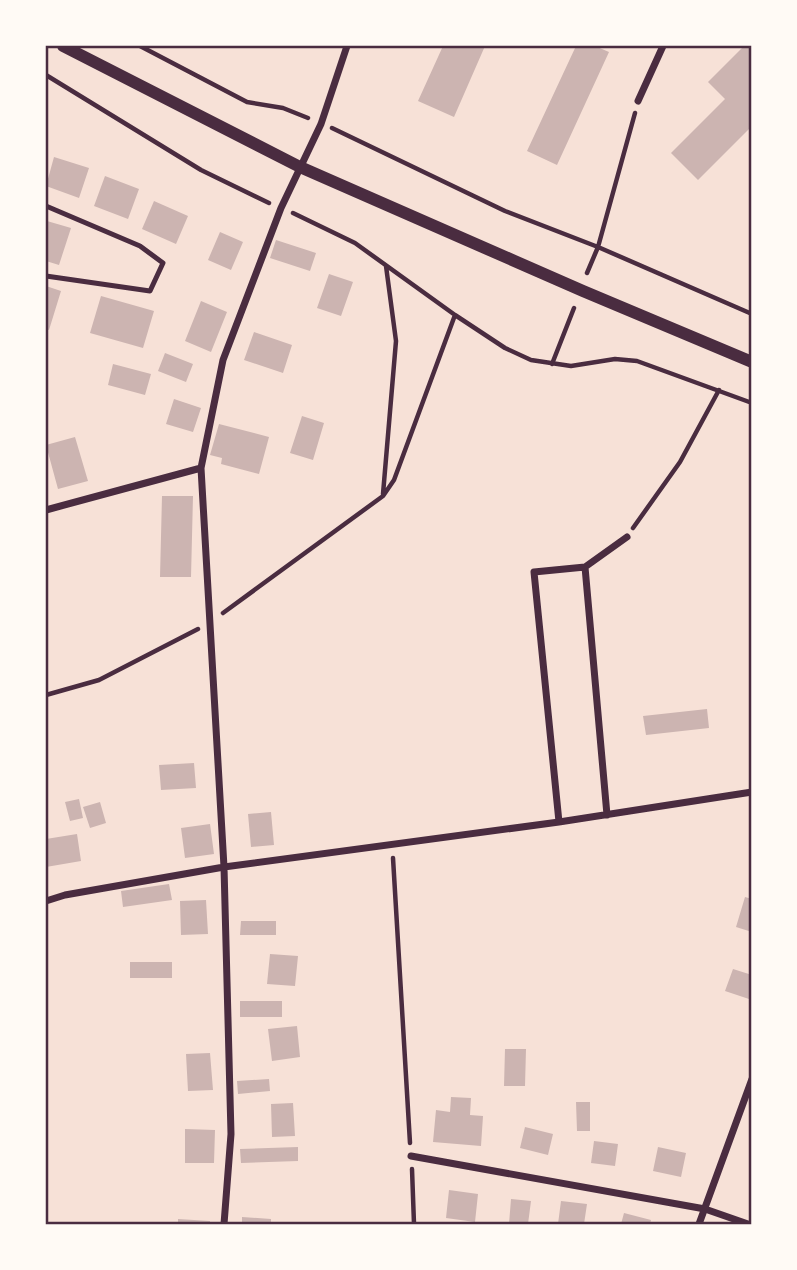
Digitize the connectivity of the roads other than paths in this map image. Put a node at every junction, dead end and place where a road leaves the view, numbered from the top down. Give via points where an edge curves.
1 (63, 46) edge
2 (347, 46) edge
3 (663, 46) edge
4 (638, 101) road end
5 (300, 167) junction
6 (46, 206) edge
7 (46, 276) edge
8 (751, 362) edge
9 (201, 468) junction
10 (46, 510) edge
11 (626, 537) road end
12 (585, 567) junction
13 (751, 792) edge
14 (607, 815) junction
15 (559, 822) junction
16 (224, 867) junction
17 (46, 901) edge
18 (751, 1079) edge
19 (411, 1156) road end
20 (705, 1209) junction
21 (224, 1224) edge
22 (699, 1224) edge
23 (748, 1224) edge

1 - 5 street
2 - 5 street via 321,124
3 - 4 street
5 - 8 street
5 - 9 street via 223,360
6 - 7 lane via 141,246 163,263 150,291
9 - 10 street
9 - 16 street
11 - 12 street
12 - 14 street
12 - 15 street via 534,572
13 - 14 street
14 - 15 street
15 - 16 street
16 - 17 street
16 - 21 street via 231,1134
18 - 20 street
19 - 20 street
20 - 22 street
20 - 23 street

